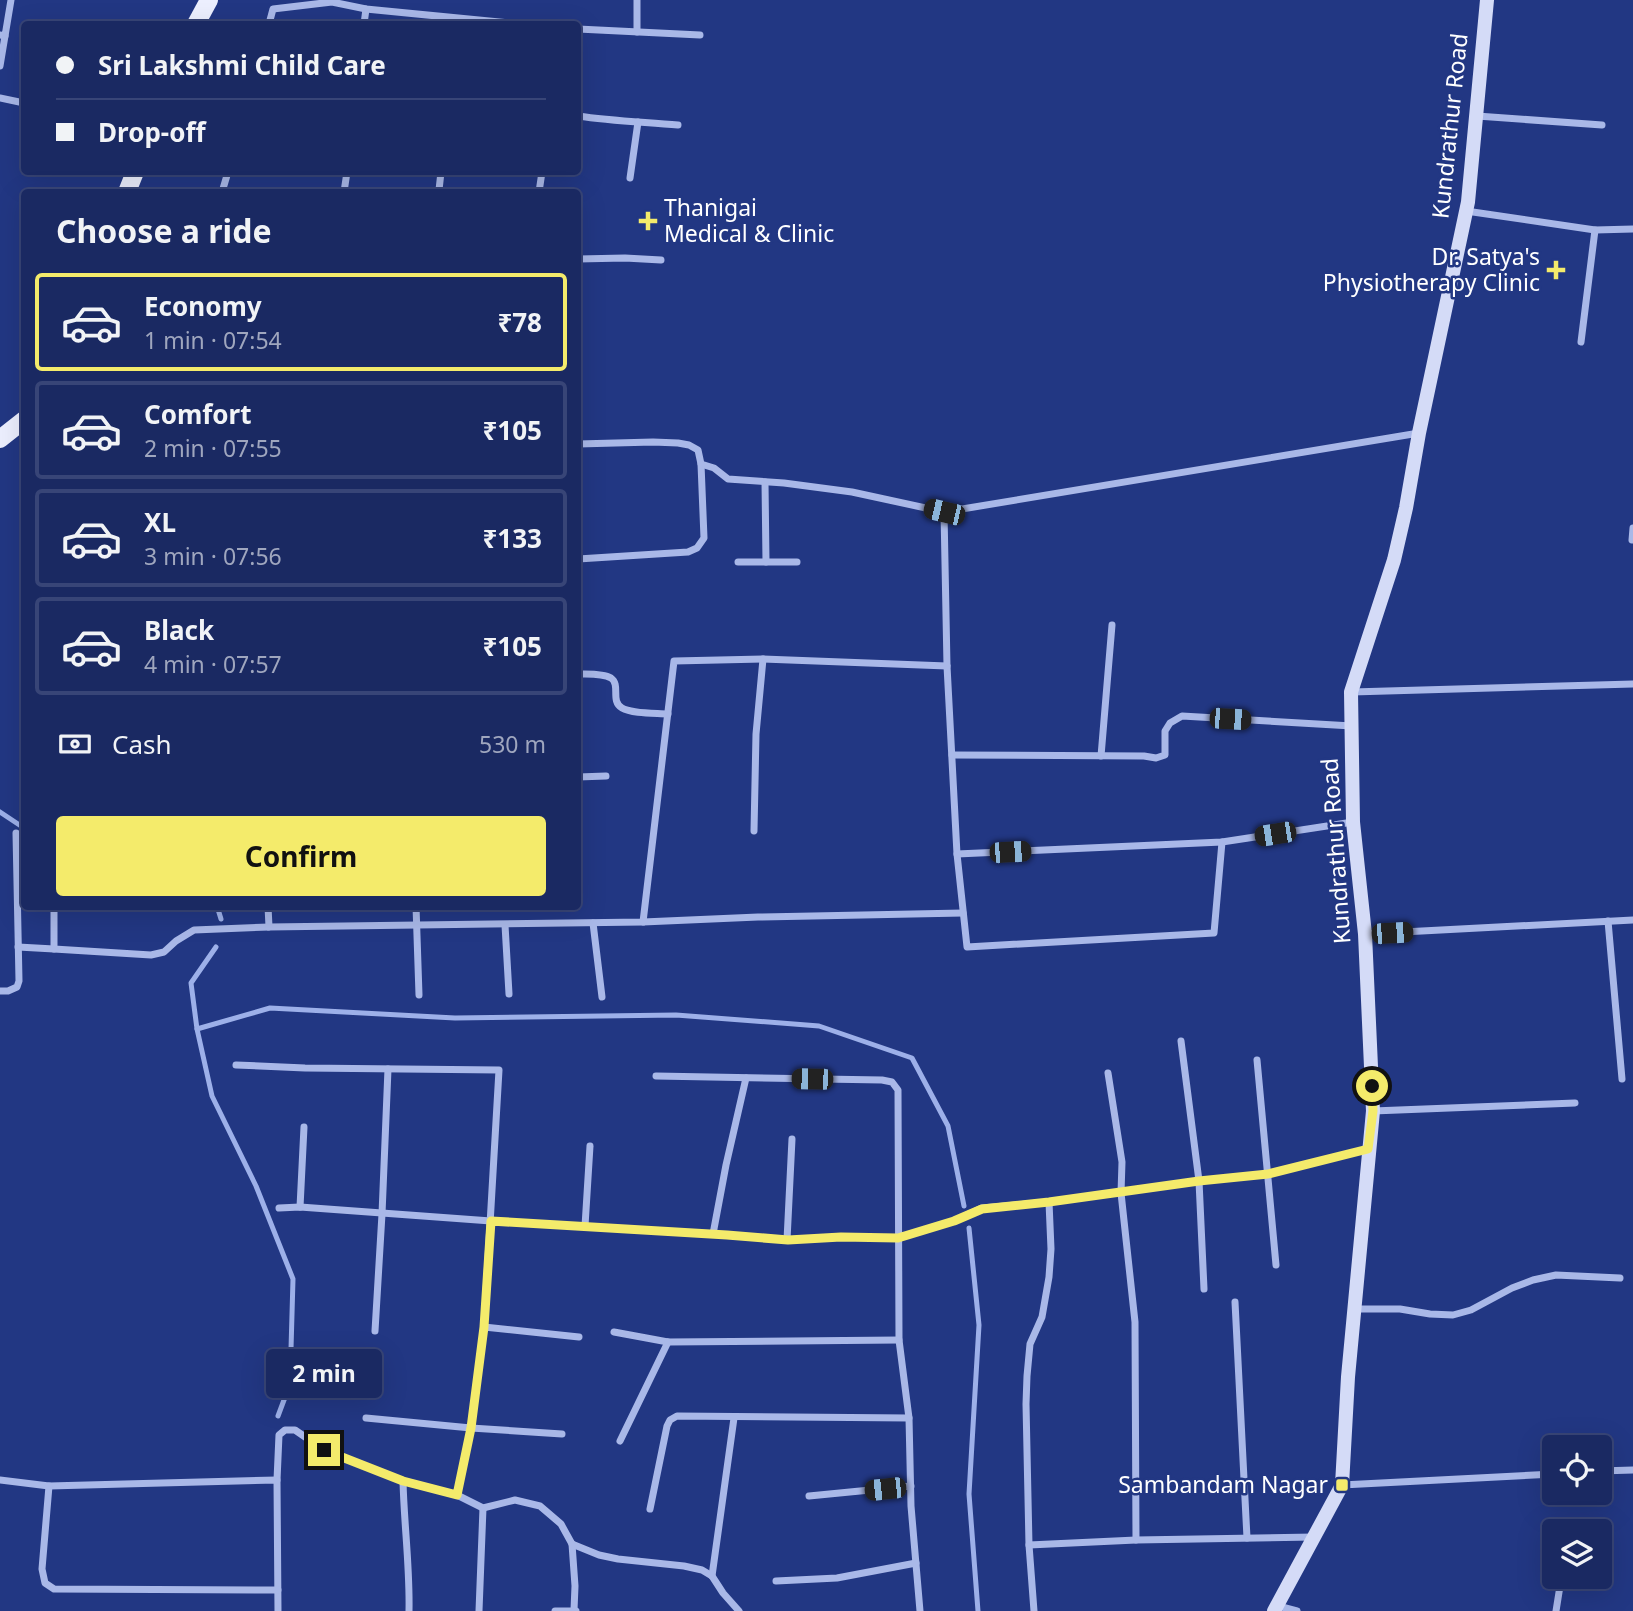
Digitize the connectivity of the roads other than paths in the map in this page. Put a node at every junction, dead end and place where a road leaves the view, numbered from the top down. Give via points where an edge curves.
1 (11, 0) edge
2 (209, 0) edge
3 (637, 0) edge
4 (1487, 0) edge
5 (332, 1) edge
6 (366, 9) junction
7 (198, 21) edge
8 (270, 21) edge
9 (364, 21) edge
10 (488, 21) edge
11 (581, 29) edge
12 (637, 32) junction
13 (700, 35) dead end
14 (2, 36) edge
15 (0, 66) edge
16 (0, 98) edge
17 (21, 102) edge
18 (581, 116) edge
19 (1476, 116) junction
20 (638, 122) junction
21 (678, 125) dead end
22 (1602, 125) dead end
23 (630, 178) dead end
24 (1466, 211) junction
25 (1633, 229) edge
26 (1595, 230) junction
27 (581, 259) edge
28 (661, 260) dead end
29 (1581, 342) dead end
30 (21, 422) edge
31 (1419, 433) junction
32 (0, 439) edge
33 (581, 444) edge
34 (701, 464) junction
35 (765, 482) junction
36 (944, 512) junction
37 (1633, 528) edge
38 (1632, 540) edge
39 (581, 559) edge
40 (738, 562) dead end
41 (766, 562) junction
42 (797, 562) dead end
43 (1112, 625) dead end
44 (763, 659) junction
45 (947, 666) junction
46 (581, 674) edge
47 (1633, 684) edge
48 (1351, 692) junction
49 (668, 714) junction
50 (1352, 726) junction
51 (952, 755) junction
52 (1101, 756) junction
53 (606, 776) dead end
54 (581, 778) edge
55 (1353, 822) junction
56 (754, 831) dead end
57 (16, 833) dead end
58 (1222, 842) junction
59 (957, 855) junction
60 (54, 910) edge
61 (268, 910) edge
62 (416, 910) edge
63 (963, 913) junction
64 (1633, 920) edge
65 (1608, 921) junction
66 (643, 922) junction
67 (593, 923) junction
68 (505, 925) junction
69 (418, 926) junction
70 (269, 927) junction
71 (1365, 934) junction
72 (18, 947) junction
73 (54, 949) junction
74 (0, 991) edge
75 (509, 994) dead end
76 (419, 995) dead end
77 (602, 997) dead end
78 (1181, 1041) dead end
79 (1257, 1060) dead end
80 (236, 1065) dead end
81 (388, 1069) junction
82 (1108, 1073) dead end
83 (656, 1076) dead end
84 (746, 1077) junction
85 (1622, 1079) dead end
86 (1575, 1103) dead end
87 (1373, 1111) junction
88 (304, 1127) dead end
89 (792, 1139) dead end
90 (590, 1146) dead end
91 (1368, 1149) junction
92 (1268, 1174) junction
93 (1199, 1181) junction
94 (1121, 1193) junction
95 (1049, 1202) junction
96 (300, 1207) junction
97 (279, 1208) dead end
98 (382, 1214) junction
99 (491, 1221) junction
100 (585, 1226) junction
101 (713, 1234) junction
102 (898, 1238) junction
103 (788, 1240) junction
104 (1276, 1265) dead end
105 (1620, 1278) dead end
106 (1204, 1289) dead end
107 (1235, 1302) dead end
108 (1355, 1309) junction
109 (484, 1327) junction
110 (375, 1331) dead end
111 (614, 1332) dead end
112 (579, 1337) dead end
113 (899, 1340) junction
114 (668, 1342) junction
115 (366, 1418) dead end
116 (734, 1418) junction
117 (909, 1418) junction
118 (471, 1428) junction
119 (562, 1434) dead end
120 (620, 1441) dead end
121 (1633, 1469) edge
122 (1612, 1470) edge
123 (1542, 1475) edge
124 (0, 1480) edge
125 (277, 1480) junction
126 (403, 1481) junction
127 (1342, 1485) junction
128 (49, 1486) junction
129 (911, 1486) junction
130 (457, 1495) junction
131 (809, 1496) dead end
132 (483, 1508) junction
133 (650, 1509) dead end
134 (1314, 1537) junction
135 (1247, 1538) junction
136 (1136, 1540) junction
137 (572, 1544) junction
138 (1029, 1545) junction
139 (916, 1563) junction
140 (712, 1576) junction
141 (776, 1581) dead end
142 (1560, 1589) edge
143 (278, 1590) junction
144 (1276, 1608) edge
145 (278, 1611) edge
146 (409, 1611) edge
147 (479, 1611) edge
148 (555, 1611) edge
149 (575, 1611) edge
150 (739, 1611) edge
151 (920, 1611) edge
152 (1034, 1611) edge
153 (1297, 1611) edge
154 (1556, 1611) edge

1 - 14 street
2 - 7 main road
3 - 12 street
4 - 19 street, Kundrathur Road
5 - 6 street
5 - 8 street via 274,9
6 - 9 street
6 - 10 street
11 - 12 street
12 - 13 street
14 - 15 street
16 - 17 street
18 - 20 street
19 - 22 street
19 - 24 street, Kundrathur Road
20 - 21 street
20 - 23 street
24 - 26 street
24 - 31 street, Kundrathur Road
25 - 26 street
26 - 29 street
27 - 28 street
30 - 32 main road
31 - 36 street
31 - 48 street, Kundrathur Road via 1394,560
33 - 34 street via 689,445 698,450
34 - 35 street via 728,479
34 - 39 street via 704,538 697,548
35 - 36 street via 852,492
35 - 41 street
36 - 45 street
37 - 38 street
40 - 41 street
41 - 42 street
43 - 52 street
44 - 45 street
44 - 49 street via 674,661
44 - 56 street
45 - 51 street
46 - 49 street via 615,682 620,707
47 - 48 street
48 - 50 street, Kundrathur Road
49 - 66 street
50 - 52 street via 1182,716 1165,731 1165,755
50 - 55 street, Kundrathur Road
51 - 52 street
51 - 59 street
53 - 54 street
55 - 58 street
55 - 71 street, Kundrathur Road
57 - 72 street
58 - 59 street
58 - 63 street via 1214,933 967,947
59 - 63 street
60 - 73 street
61 - 70 street
62 - 69 street
63 - 66 street
64 - 65 street
65 - 71 street
65 - 85 street
66 - 67 street
67 - 68 street
67 - 77 street
68 - 69 street
68 - 75 street
69 - 70 street
69 - 76 street
70 - 73 street via 194,930 164,952 151,955
71 - 87 street, Kundrathur Road
72 - 73 street
72 - 74 street via 17,987
78 - 93 street
79 - 92 street
80 - 81 street
81 - 98 street
81 - 99 street via 499,1070
82 - 94 street via 1122,1162
83 - 84 street
84 - 101 street
84 - 102 street via 892,1082 899,1100
86 - 87 street
87 - 91 street, Kundrathur Road
88 - 96 street
89 - 103 street
90 - 100 street
91 - 92 street
91 - 108 street, Kundrathur Road
92 - 93 street
92 - 104 street
93 - 94 street
93 - 106 street
94 - 95 street
94 - 136 street via 1135,1322
95 - 102 street via 982,1209
95 - 138 street via 1049,1277 1042,1317 1030,1344 1027,1376
96 - 97 street
96 - 98 street
98 - 99 street
98 - 110 street
99 - 100 street
99 - 109 street
100 - 101 street
101 - 103 street
102 - 103 street
102 - 113 street
105 - 108 street via 1556,1275 1453,1315
107 - 135 street
108 - 127 street, Kundrathur Road
109 - 112 street
109 - 118 street
111 - 114 street
113 - 114 street
113 - 117 street
114 - 120 street
115 - 118 street
116 - 117 street
116 - 133 street via 677,1416 670,1420
116 - 140 street
117 - 129 street
118 - 119 street
118 - 130 street
121 - 122 street
123 - 127 street
124 - 128 street
125 - 126 street via 279,1435 295,1430 324,1450
125 - 128 street
125 - 143 street
126 - 130 street
126 - 146 street
127 - 134 street, Kundrathur Road
128 - 143 street via 42,1569 45,1583 54,1588
129 - 131 street
129 - 139 street
130 - 132 street
132 - 137 street via 515,1500 540,1506 561,1524
132 - 147 street
134 - 135 street
134 - 144 street, Kundrathur Road
135 - 136 street
136 - 138 street
137 - 140 street via 599,1555 684,1566
137 - 149 street
138 - 152 street
139 - 141 street via 837,1578
139 - 151 street
140 - 150 street
142 - 154 street
143 - 145 street
144 - 153 street
148 - 149 street

